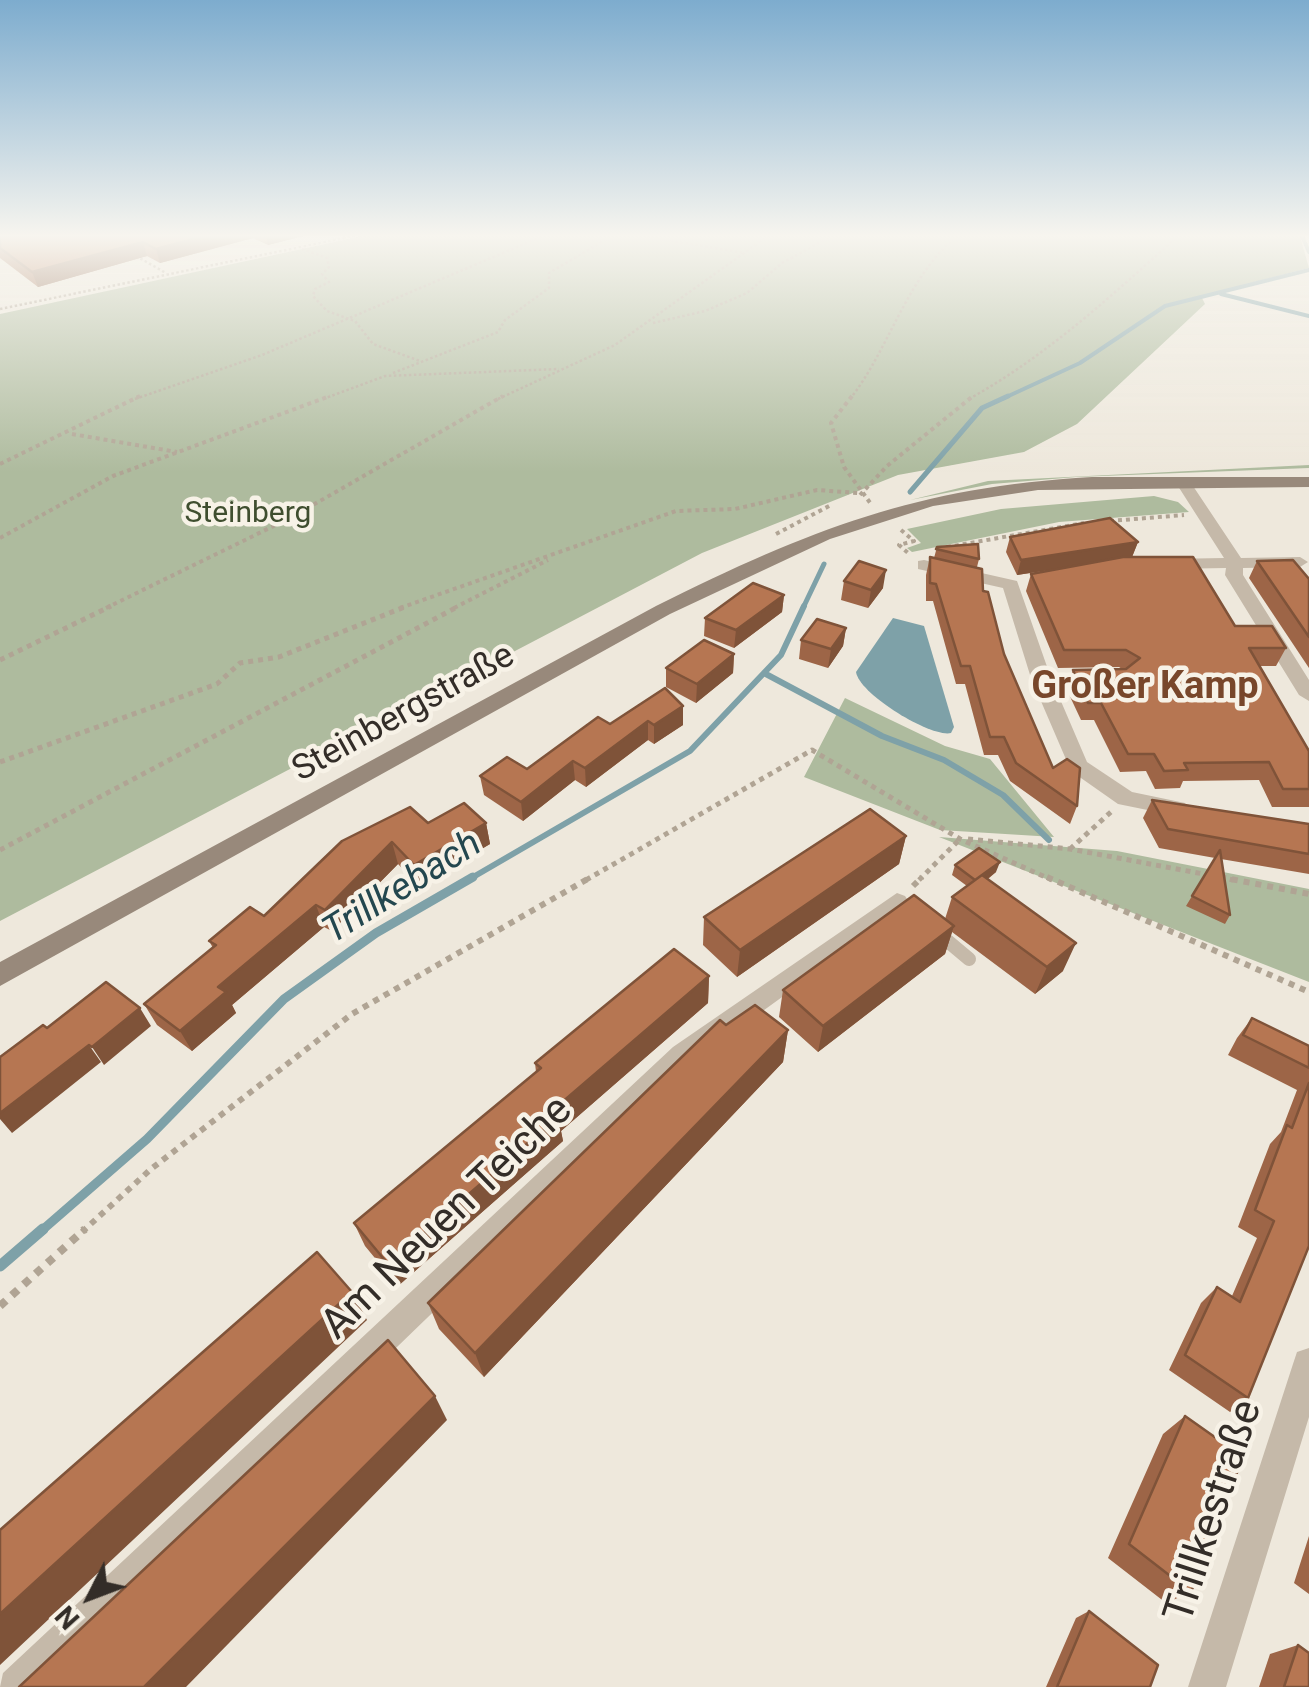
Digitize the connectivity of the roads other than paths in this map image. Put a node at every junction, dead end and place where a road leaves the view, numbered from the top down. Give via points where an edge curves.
1 (1309, 482) edge
2 (1184, 483) junction
3 (925, 556) road end
4 (1236, 562) junction
5 (1300, 562) edge
6 (1156, 564) edge
7 (1309, 695) edge
8 (1199, 812) edge
9 (909, 910) joint
10 (970, 959) dead end
11 (0, 976) edge
12 (1309, 1364) edge
13 (17, 1687) edge
14 (1207, 1687) edge

1 - 2 main road, Steinbergstraße
2 - 4 street
2 - 11 main road, Steinbergstraße via 1026,496 849,528 759,563
3 - 8 street via 1020,584 1078,766 1126,799
4 - 5 street
4 - 6 street
4 - 7 street via 1234,575
9 - 10 lane
9 - 13 street, Am Neuen Teiche via 682,1055
12 - 14 street, Trillkestraße

